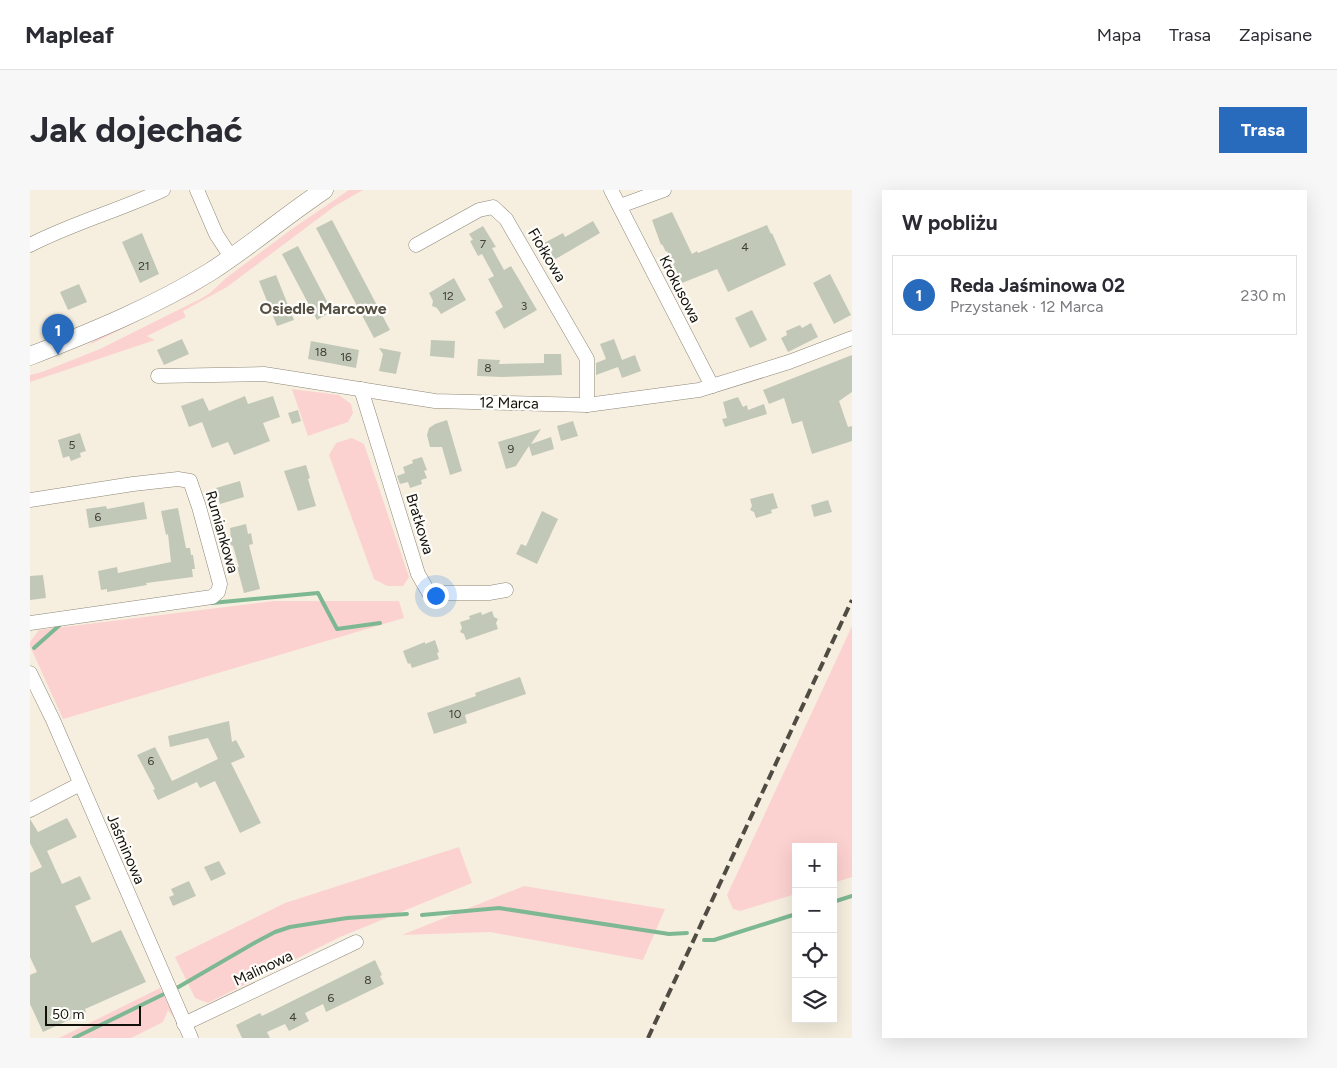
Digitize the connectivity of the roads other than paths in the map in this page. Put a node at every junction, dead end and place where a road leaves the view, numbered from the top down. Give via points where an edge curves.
1 (164, 190) edge
2 (197, 190) edge
3 (324, 190) edge
4 (612, 190) edge
5 (664, 190) edge
6 (620, 206) junction
7 (30, 245) edge
8 (416, 245) dead end
9 (231, 257) junction
10 (852, 338) edge
11 (30, 356) edge
12 (158, 376) dead end
13 (712, 386) junction
14 (361, 389) junction
15 (587, 405) junction
16 (30, 500) edge
17 (506, 590) dead end
18 (30, 623) edge
19 (30, 673) edge
20 (80, 784) junction
21 (30, 810) edge
22 (356, 942) dead end
23 (184, 1024) junction
24 (191, 1038) edge

1 - 7 street
2 - 9 street via 216,234
3 - 9 street
4 - 6 street, Krokusowa
5 - 6 street
6 - 13 street, Krokusowa
8 - 15 street, Fiołkowa via 479,210 493,207 506,219 587,359
9 - 11 street via 195,281 118,321
10 - 13 street, 12 Marca
12 - 14 street, 12 Marca via 264,374
13 - 15 street, 12 Marca via 644,399
14 - 15 street, 12 Marca via 446,402
14 - 17 street, Bratkowa via 418,574 429,593
16 - 18 street, Rumiankowa via 133,484 178,479 190,481 220,584 212,597
19 - 20 street, Jaśminowa
20 - 21 street
20 - 23 street, Jaśminowa
22 - 23 street, Malinowa
23 - 24 street, Jaśminowa

